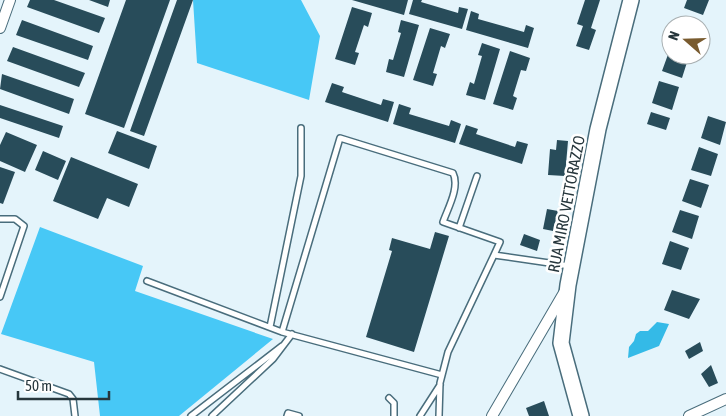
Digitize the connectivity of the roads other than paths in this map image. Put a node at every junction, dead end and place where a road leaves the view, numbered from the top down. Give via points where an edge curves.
1 (10, 0) edge
2 (631, 0) edge
3 (0, 28) edge
4 (301, 128) dead end
5 (477, 176) dead end
6 (0, 219) edge
7 (459, 228) junction
8 (494, 255) junction
9 (572, 266) junction
10 (147, 281) dead end
11 (568, 285) junction
12 (0, 297) edge
13 (270, 327) junction
14 (282, 332) junction
15 (292, 334) junction
16 (282, 346) junction
17 (0, 369) edge
18 (442, 375) junction
19 (440, 383) junction
20 (389, 398) dead end
21 (726, 399) edge
22 (75, 416) edge
23 (191, 416) edge
24 (212, 416) edge
25 (287, 416) edge
26 (298, 416) edge
27 (394, 416) edge
28 (420, 416) edge
29 (439, 416) edge
30 (492, 416) edge
31 (581, 416) edge
32 (689, 416) edge

1 - 3 street
2 - 9 street, RUA MIRO VETTORAZZO via 598,129
4 - 13 lane via 301,176
5 - 7 lane
6 - 12 lane via 15,219 24,226
7 - 8 lane via 500,242
7 - 14 lane via 442,222 454,189 453,173 340,138
8 - 9 lane
8 - 18 lane via 448,352
9 - 11 street, RUA MIRO VETTORAZZO
10 - 13 lane
11 - 30 street
11 - 31 street, RUA MIRO VETTORAZZO via 561,343
13 - 14 lane
14 - 15 lane
15 - 16 lane
15 - 18 lane
16 - 23 lane
16 - 24 lane via 273,359
17 - 22 lane via 69,394 73,399
18 - 19 lane
19 - 28 lane
19 - 29 lane
20 - 27 lane via 394,403
21 - 32 street
25 - 26 lane via 288,412

